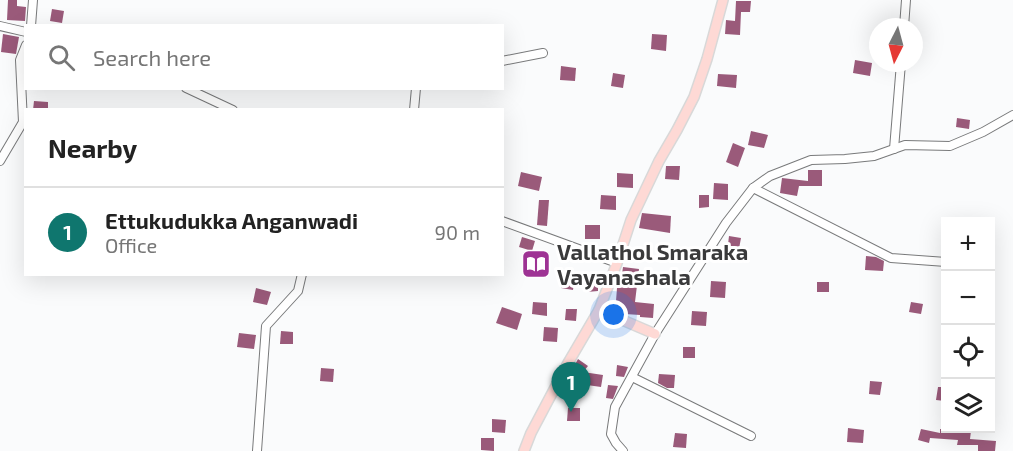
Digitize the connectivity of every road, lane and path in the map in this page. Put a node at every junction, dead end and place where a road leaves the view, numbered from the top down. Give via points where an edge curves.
1 (33, 0) edge
2 (723, 0) edge
3 (906, 0) edge
4 (905, 18) edge
5 (30, 24) edge
6 (0, 26) edge
7 (24, 32) edge
8 (24, 50) edge
9 (543, 53) dead end
10 (504, 61) edge
11 (900, 72) edge
12 (190, 90) edge
13 (416, 90) edge
14 (229, 108) edge
15 (414, 108) edge
16 (1013, 116) edge
17 (894, 149) junction
18 (0, 161) edge
19 (753, 188) junction
20 (504, 222) edge
21 (941, 262) edge
22 (617, 263) junction
23 (302, 276) edge
24 (599, 310) junction
25 (655, 334) junction
26 (632, 377) junction
27 (751, 436) dead end
28 (257, 451) edge
29 (524, 451) edge
30 (623, 451) edge

1 - 5 street
2 - 22 main road via 694,97 631,220
3 - 4 street
6 - 7 street
8 - 18 street via 20,60 23,122
9 - 10 street
11 - 17 street
12 - 14 street
13 - 15 street
16 - 17 street via 950,146 905,145
17 - 19 street via 874,156 811,160 770,176
19 - 21 street via 891,258
19 - 25 street
20 - 22 street
22 - 24 main road
23 - 28 street via 298,291 266,326
24 - 25 main road
24 - 29 main road
25 - 26 street
26 - 27 street
26 - 30 street via 615,407 611,434

